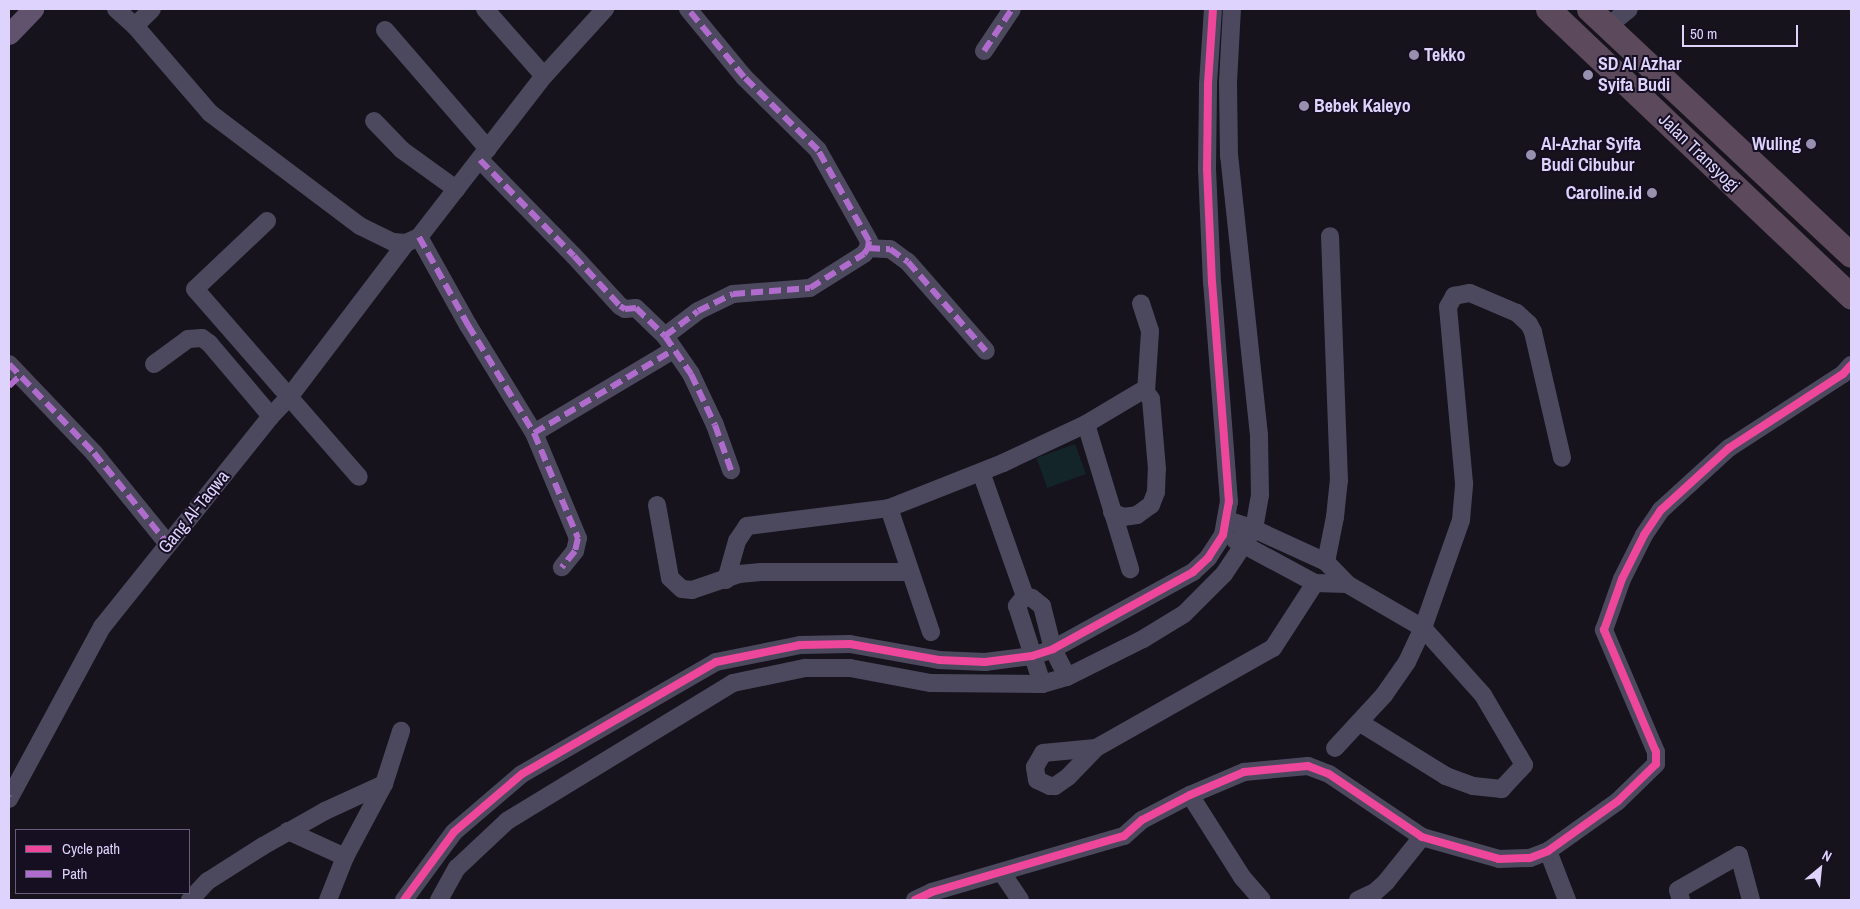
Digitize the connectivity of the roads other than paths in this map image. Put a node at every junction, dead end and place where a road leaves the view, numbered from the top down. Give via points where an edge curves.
1 (33, 9) edge
2 (116, 9) edge
3 (152, 9) edge
4 (485, 9) edge
5 (605, 9) edge
6 (688, 9) edge
7 (1012, 9) edge
8 (1213, 9) edge
9 (1232, 9) edge
10 (1548, 9) edge
11 (1589, 9) edge
12 (1629, 9) edge
13 (135, 26) junction
14 (1607, 27) junction
15 (385, 30) dead end
16 (9, 34) edge
17 (984, 51) dead end
18 (544, 76) junction
19 (374, 121) dead end
20 (484, 155) junction
21 (456, 189) junction
22 (267, 221) dead end
23 (1330, 236) dead end
24 (413, 240) junction
25 (868, 248) junction
26 (1851, 255) edge
27 (1851, 297) edge
28 (1141, 303) dead end
29 (669, 343) junction
30 (986, 351) dead end
31 (154, 364) dead end
32 (1851, 365) edge
33 (13, 375) edge
34 (1146, 392) junction
35 (290, 396) junction
36 (271, 416) junction
37 (1086, 424) junction
38 (534, 433) junction
39 (1562, 458) dead end
40 (731, 470) dead end
41 (981, 472) junction
42 (359, 477) dead end
43 (657, 504) dead end
44 (889, 508) junction
45 (1112, 512) junction
46 (1225, 528) junction
47 (1250, 536) junction
48 (168, 544) junction
49 (1326, 562) junction
50 (562, 567) dead end
51 (1130, 570) dead end
52 (910, 572) junction
53 (726, 580) junction
54 (1315, 583) junction
55 (1347, 584) junction
56 (1024, 596) junction
57 (1423, 628) junction
58 (931, 632) dead end
59 (1053, 649) junction
60 (1032, 656) junction
61 (1067, 677) junction
62 (1042, 684) junction
63 (663, 692) junction
64 (678, 715) junction
65 (1359, 722) junction
66 (400, 731) dead end
67 (1096, 748) dead end
68 (1335, 748) dead end
69 (384, 784) junction
70 (1190, 795) junction
71 (9, 798) edge
72 (488, 801) junction
73 (507, 821) junction
74 (288, 831) junction
75 (1422, 837) junction
76 (1548, 851) junction
77 (345, 857) junction
78 (1002, 873) junction
79 (208, 881) junction
80 (190, 900) edge
81 (206, 900) edge
82 (328, 900) edge
83 (404, 900) edge
84 (438, 900) edge
85 (914, 900) edge
86 (1020, 900) edge
87 (1262, 900) edge
88 (1358, 900) edge
89 (1567, 900) edge
90 (1681, 900) edge
91 (1751, 900) edge

1 - 16 main road
2 - 13 street
3 - 13 street
4 - 18 street
5 - 18 street, Gang Al-Taqwa
6 - 25 street via 744,77 818,150 869,241
7 - 17 street
8 - 46 street via 1207,170 1212,282 1229,483
9 - 47 street via 1228,82 1229,156 1259,435 1260,495
10 - 27 highway, Jalan Transyogi
11 - 14 highway, Jalan Transyogi
12 - 14 street
13 - 24 street via 210,113 360,226 393,242
14 - 26 highway, Jalan Transyogi
15 - 20 street
18 - 20 street, Gang Al-Taqwa
19 - 21 street via 402,150
20 - 21 street, Gang Al-Taqwa
20 - 29 street via 620,306 636,308
21 - 24 street, Gang Al-Taqwa
22 - 35 street via 195,289
23 - 49 street via 1339,481
24 - 35 street, Gang Al-Taqwa
24 - 38 street
25 - 29 street via 864,254 810,288 733,294 698,311
25 - 30 street via 890,250 908,262
28 - 34 street via 1150,331
29 - 38 street
29 - 40 street via 691,374 715,425
31 - 36 street via 188,339 202,338
32 - 76 street via 1843,374 1729,448 1661,510 1644,535 1622,579 1604,630 1656,752 1656,764 1618,801
33 - 48 street via 94,453
34 - 37 street via 1140,392
34 - 45 street via 1151,399 1156,492 1150,505 1137,516 1123,517
35 - 36 street, Gang Al-Taqwa
35 - 42 street
36 - 48 street, Gang Al-Taqwa
37 - 41 street
37 - 45 street
38 - 50 street via 578,538 575,551
39 - 57 street via 1529,324 1517,313 1470,293 1454,296 1448,307 1464,496 1461,520
41 - 44 street
41 - 56 street
43 - 53 street via 671,582 682,589 692,590
44 - 52 street
44 - 53 street via 747,526 737,541
45 - 51 street
46 - 47 street
46 - 59 street via 1208,558 1193,572
47 - 49 street
47 - 54 street
47 - 61 street via 1224,574 1184,614 1144,639
48 - 71 street, Gang Al-Taqwa via 102,626
49 - 55 street
52 - 53 street via 761,572 739,574
52 - 58 street
54 - 55 street
54 - 67 street via 1273,648
55 - 57 street
56 - 59 street via 1042,606
56 - 60 street via 1018,606
57 - 65 street via 1398,675
57 - 65 street via 1483,695 1524,765 1502,789 1473,786 1446,776
59 - 60 street
59 - 61 street
60 - 62 street
60 - 63 street via 985,662 938,660 850,644 800,645 716,662
61 - 62 street
62 - 64 street via 930,683 850,668 805,668 733,683
63 - 64 street
63 - 72 street via 522,774
64 - 73 street
65 - 68 street
66 - 69 street
69 - 74 street
69 - 77 street
70 - 75 street via 1244,772 1308,766 1328,774
70 - 78 street via 1142,820 1124,836
70 - 87 street via 1242,878
72 - 73 street
72 - 83 street via 454,832
73 - 84 street via 457,868
74 - 77 street
74 - 79 street
75 - 76 street via 1499,859 1530,858
75 - 88 street via 1386,882
76 - 89 street
77 - 82 street
78 - 85 street
78 - 86 street
79 - 80 street
79 - 81 street
90 - 91 street via 1678,890 1739,855

